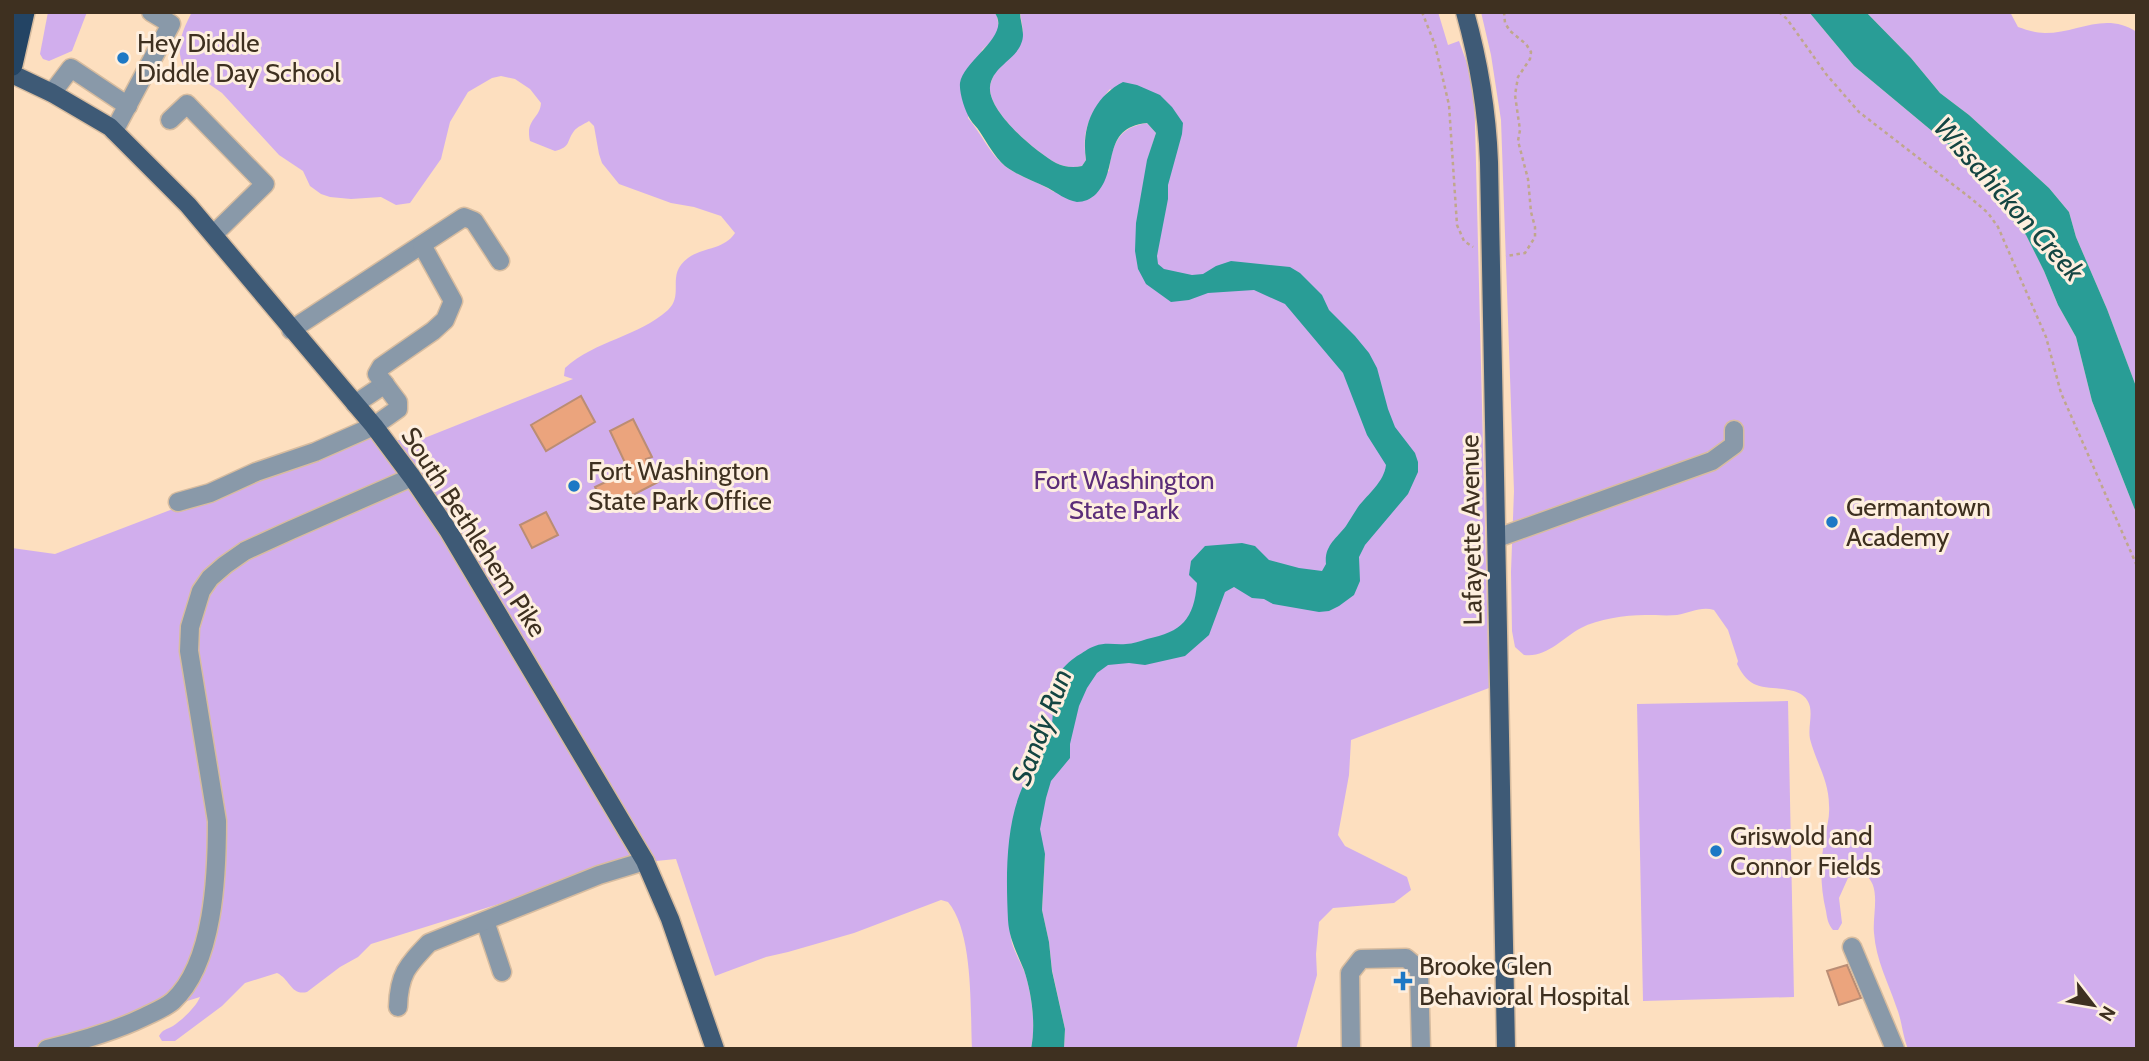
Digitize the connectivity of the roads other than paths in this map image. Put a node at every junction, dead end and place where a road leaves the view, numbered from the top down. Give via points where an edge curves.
1 (24, 12) edge
2 (151, 12) edge
3 (1465, 12) edge
4 (12, 65) edge
5 (12, 74) edge
6 (52, 93) junction
7 (128, 106) junction
8 (170, 120) dead end
9 (114, 131) junction
10 (214, 234) junction
11 (422, 245) junction
12 (500, 261) dead end
13 (291, 330) junction
14 (385, 384) junction
15 (355, 404) junction
16 (374, 426) junction
17 (1734, 430) dead end
18 (412, 477) junction
19 (178, 502) dead end
20 (1497, 538) junction
21 (645, 861) junction
22 (485, 921) junction
23 (1852, 947) dead end
24 (502, 972) dead end
25 (398, 1007) dead end
26 (47, 1049) edge
27 (715, 1049) edge
28 (1351, 1049) edge
29 (1421, 1049) edge
30 (1506, 1049) edge
31 (1895, 1049) edge

1 - 4 highway
2 - 7 lane via 171,24
3 - 20 main road, Lafayette Avenue via 1480,70 1488,139
5 - 6 main road, South Bethlehem Pike
6 - 7 lane via 71,68
6 - 9 main road, South Bethlehem Pike
7 - 9 lane
8 - 10 lane via 187,104 265,184
9 - 10 main road, South Bethlehem Pike
10 - 13 main road, South Bethlehem Pike
11 - 12 lane via 464,217 474,221
11 - 13 lane
11 - 14 lane via 453,301 445,320 381,367 377,374
13 - 15 main road, South Bethlehem Pike
14 - 15 lane
14 - 16 lane via 398,401 398,409
15 - 16 main road, South Bethlehem Pike
16 - 18 main road, South Bethlehem Pike
16 - 19 lane via 210,494
17 - 20 lane via 1734,445 1712,461
18 - 21 main road, South Bethlehem Pike
18 - 26 lane via 245,551 210,578 201,591 190,627 189,651 217,821 210,916 201,955 193,975 171,1003 103,1035
20 - 30 main road, Lafayette Avenue
21 - 22 lane
21 - 27 main road, South Bethlehem Pike
22 - 24 lane
22 - 25 lane via 429,943 411,962 399,986
23 - 31 lane
28 - 29 lane via 1350,973 1361,960 1406,958 1419,969

